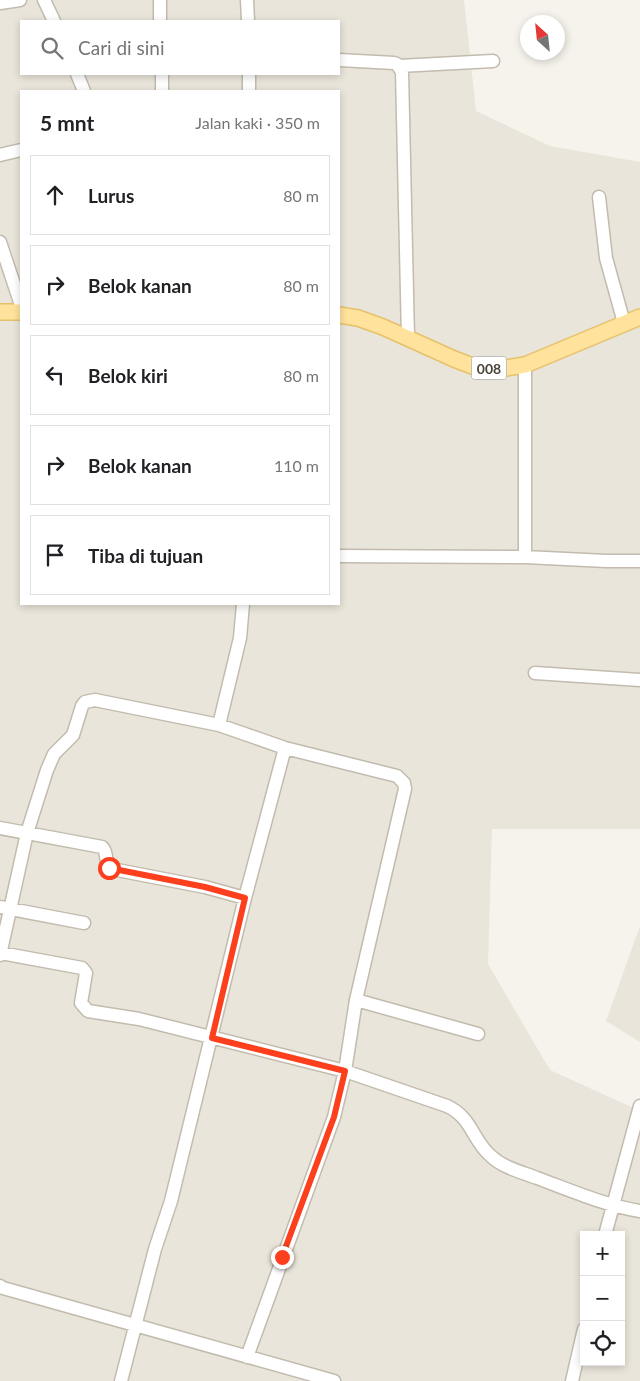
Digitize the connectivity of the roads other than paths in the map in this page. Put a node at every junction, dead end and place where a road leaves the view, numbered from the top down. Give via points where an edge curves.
1 (20, 0) edge
2 (44, 0) edge
3 (160, 0) edge
4 (247, 0) edge
5 (0, 3) edge
6 (54, 20) edge
7 (160, 20) edge
8 (248, 20) edge
9 (340, 60) edge
10 (493, 61) dead end
11 (399, 66) junction
12 (77, 75) edge
13 (162, 75) edge
14 (249, 75) edge
15 (84, 90) edge
16 (162, 90) edge
17 (249, 90) edge
18 (20, 150) edge
19 (0, 155) edge
20 (598, 196) dead end
21 (0, 242) edge
22 (20, 302) edge
23 (0, 312) edge
24 (20, 312) edge
25 (340, 314) edge
26 (640, 317) edge
27 (624, 323) junction
28 (408, 338) junction
29 (525, 366) junction
30 (340, 556) edge
31 (525, 557) junction
32 (640, 561) edge
33 (243, 605) edge
34 (535, 673) dead end
35 (640, 680) edge
36 (219, 725) junction
37 (285, 748) junction
38 (0, 828) edge
39 (27, 833) junction
40 (245, 898) junction
41 (5, 908) edge
42 (84, 923) dead end
43 (0, 954) edge
44 (356, 1000) junction
45 (478, 1034) dead end
46 (212, 1038) junction
47 (345, 1071) junction
48 (640, 1106) edge
49 (612, 1206) junction
50 (640, 1211) edge
51 (606, 1231) edge
52 (0, 1286) edge
53 (134, 1326) junction
54 (580, 1346) edge
55 (246, 1357) junction
56 (121, 1381) edge
57 (334, 1381) edge
58 (572, 1381) edge

1 - 5 street
2 - 6 street
3 - 7 street
4 - 8 street
9 - 11 street
10 - 11 street
11 - 28 street via 402,72
12 - 15 street
13 - 16 street
14 - 17 street
18 - 19 street
20 - 27 street via 606,258
21 - 22 street
23 - 24 main road
25 - 28 main road, 008 via 383,326
26 - 27 main road, 008
27 - 29 main road, 008
28 - 29 main road, 008 via 475,367 500,370
29 - 31 street
30 - 31 street
31 - 32 street
33 - 36 street via 240,638
34 - 35 street
36 - 37 street
36 - 39 street via 95,700 84,702 73,735 51,760
37 - 40 street
37 - 44 street via 397,776 404,783
38 - 39 street
39 - 40 street via 102,847 106,863 112,869
39 - 41 street
40 - 46 street
41 - 42 street
41 - 43 street
43 - 46 street via 82,968 86,974 81,1003 88,1011 139,1019
44 - 45 street
44 - 47 street
46 - 47 street
46 - 53 street via 171,1201
47 - 49 street via 458,1111 484,1149 500,1163
47 - 55 street via 331,1125
48 - 49 street
49 - 50 street
49 - 51 street
52 - 53 street
53 - 55 street
53 - 56 street
54 - 58 street
55 - 57 street

